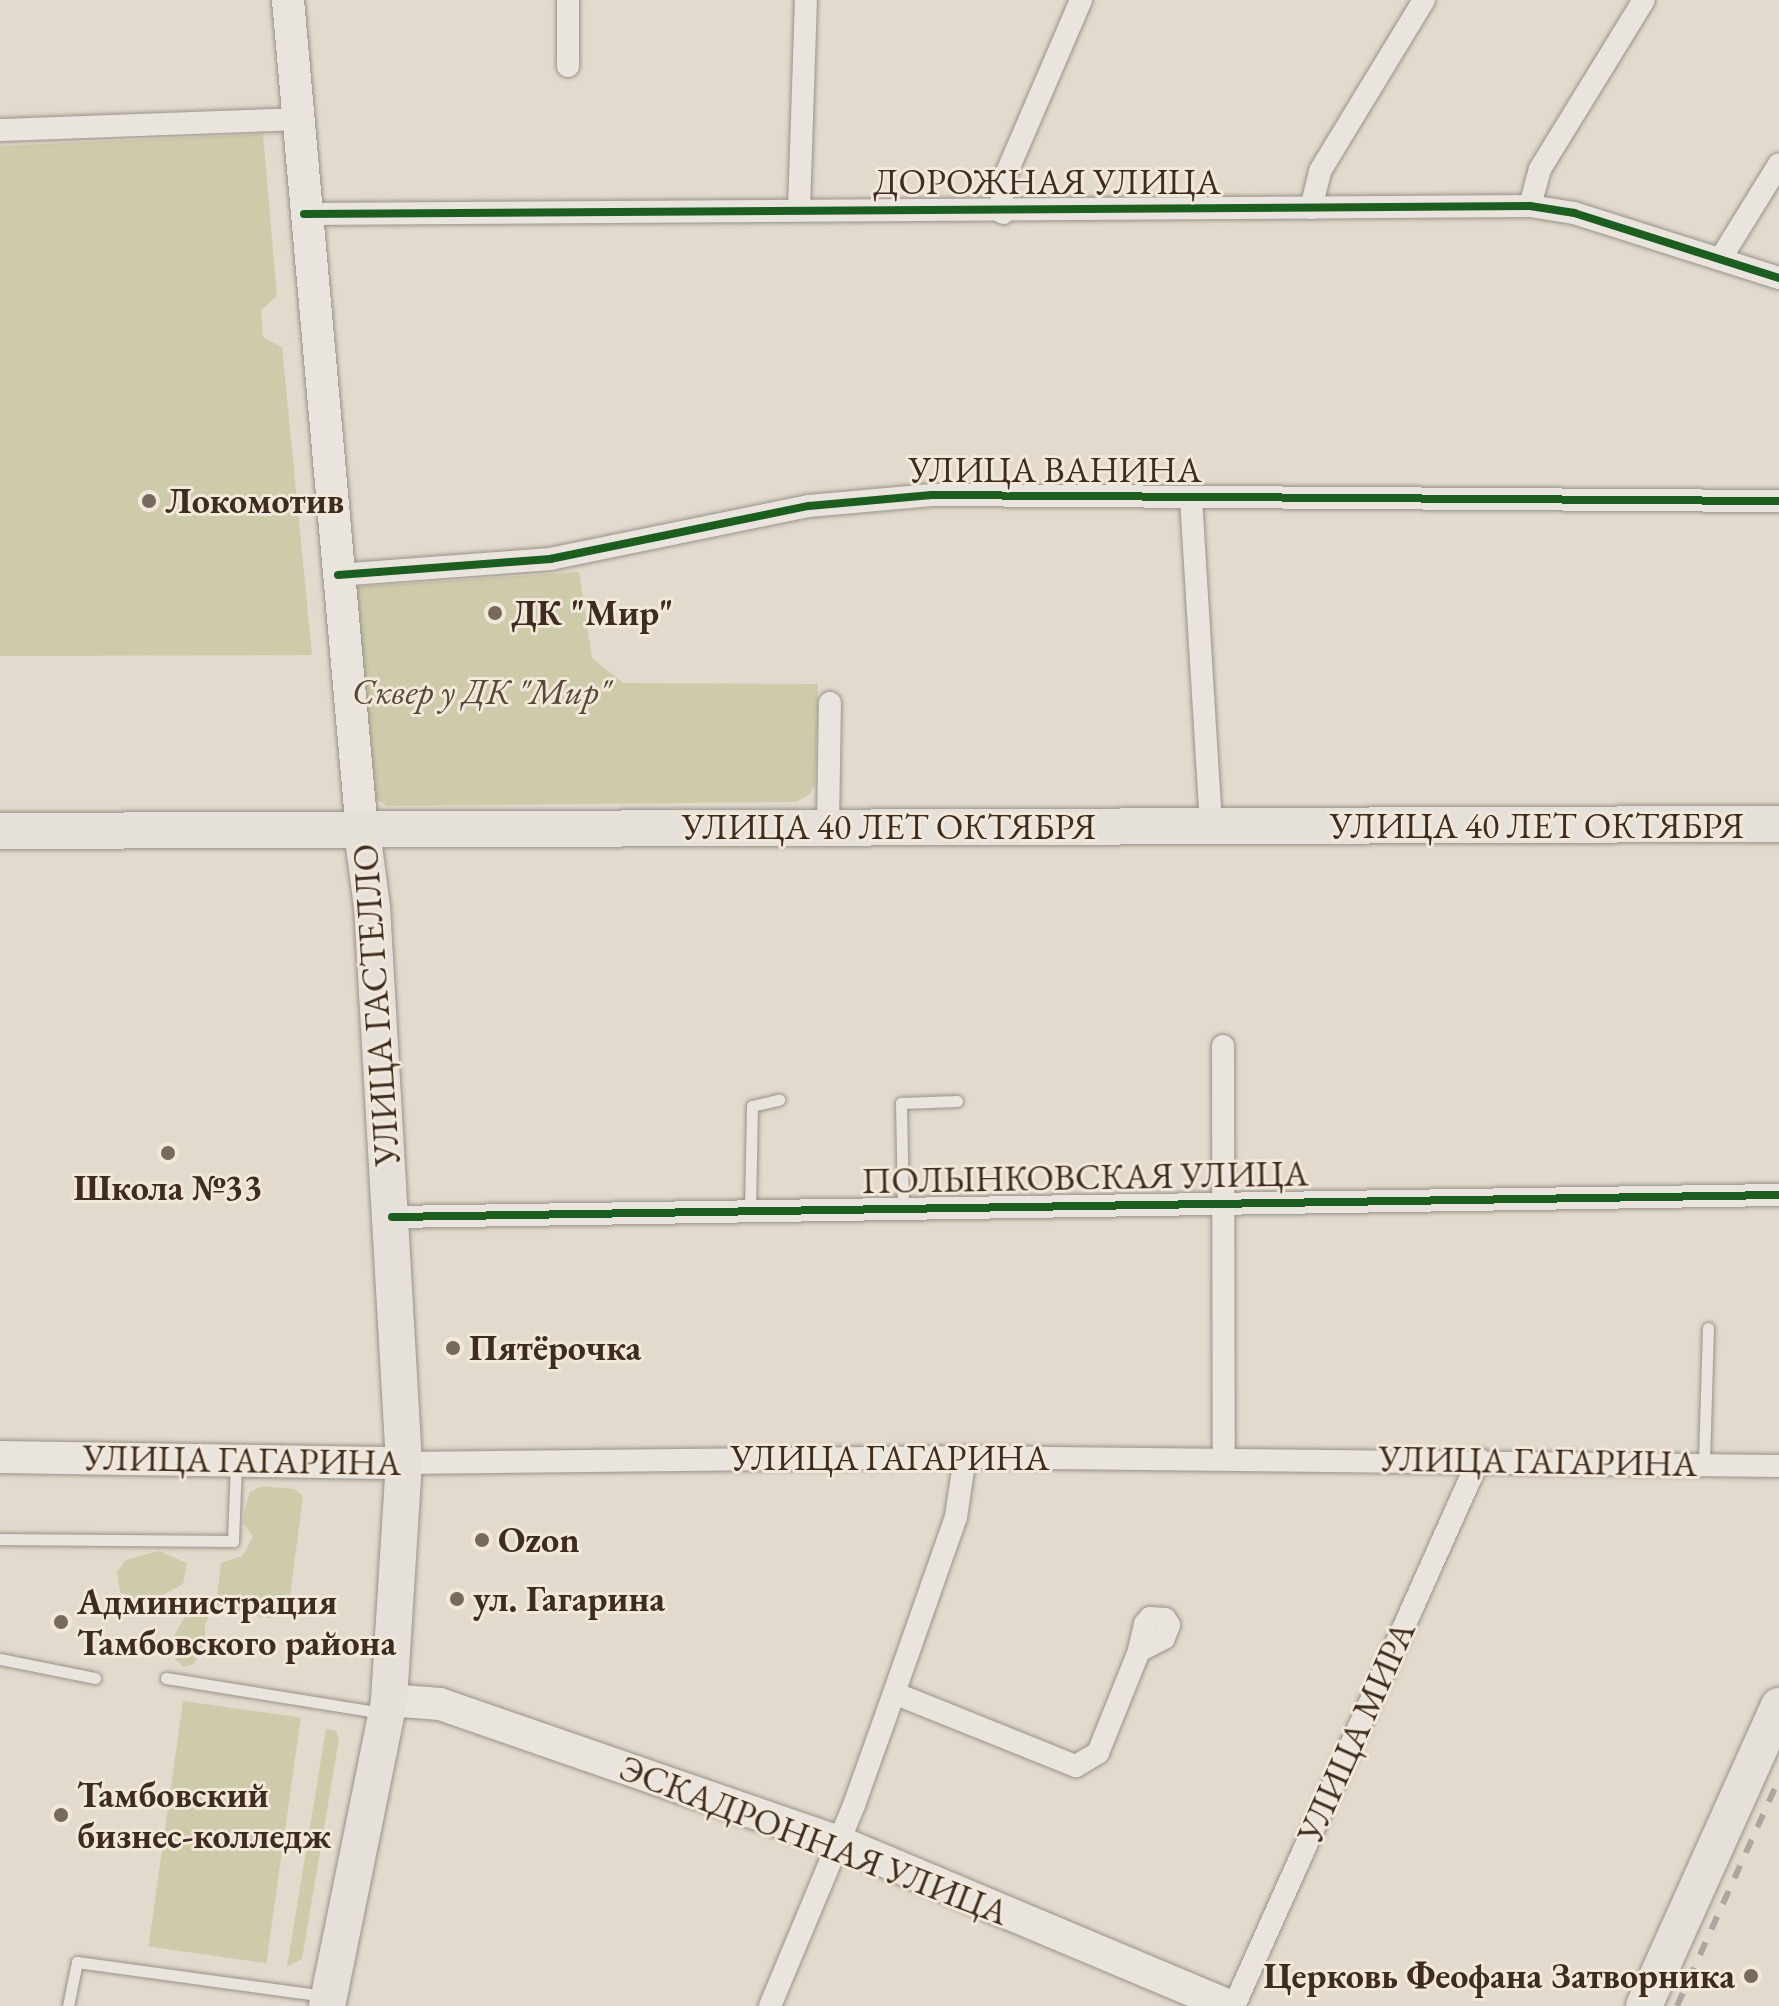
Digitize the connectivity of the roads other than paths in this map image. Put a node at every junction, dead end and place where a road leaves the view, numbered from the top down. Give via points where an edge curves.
1 (288, 0) edge
2 (568, 0) edge
3 (806, 0) edge
4 (1081, 0) edge
5 (1424, 0) edge
6 (1644, 0) edge
7 (568, 66) dead end
8 (297, 119) junction
9 (0, 130) edge
10 (1779, 164) edge
11 (1530, 206) junction
12 (1311, 208) junction
13 (799, 209) junction
14 (1003, 213) junction
15 (304, 214) junction
16 (1721, 258) junction
17 (1779, 278) edge
18 (1191, 498) junction
19 (1779, 501) edge
20 (338, 575) junction
21 (830, 703) dead end
22 (1779, 824) edge
23 (828, 825) junction
24 (1211, 828) junction
25 (0, 831) edge
26 (362, 831) junction
27 (1223, 1046) dead end
28 (779, 1100) dead end
29 (957, 1101) dead end
30 (1779, 1195) edge
31 (1224, 1204) junction
32 (903, 1207) junction
33 (750, 1210) junction
34 (392, 1217) junction
35 (1708, 1328) dead end
36 (0, 1457) edge
37 (965, 1457) junction
38 (1224, 1458) junction
39 (1479, 1459) junction
40 (236, 1460) junction
41 (1704, 1462) junction
42 (404, 1463) junction
43 (1779, 1466) edge
44 (0, 1539) edge
45 (1139, 1651) dead end
46 (0, 1659) edge
47 (95, 1678) dead end
48 (166, 1678) dead end
49 (894, 1693) junction
50 (1779, 1706) edge
51 (388, 1707) junction
52 (839, 1842) junction
53 (328, 2001) edge
54 (68, 2006) edge
55 (770, 2006) edge
56 (1232, 2006) edge
57 (1644, 2006) edge

1 - 8 street, УЛИЦА ГАСТЕЛЛО
2 - 7 street
3 - 13 street
4 - 14 street via 1001,186
5 - 12 street via 1320,171
6 - 11 street via 1540,169
8 - 9 street
8 - 15 street, УЛИЦА ГАСТЕЛЛО
10 - 16 street
11 - 12 street, ДОРОЖНАЯ УЛИЦА
11 - 16 street, ДОРОЖНАЯ УЛИЦА via 1574,213
12 - 14 street, ДОРОЖНАЯ УЛИЦА
13 - 14 street, ДОРОЖНАЯ УЛИЦА
13 - 15 street, ДОРОЖНАЯ УЛИЦА
15 - 20 street, УЛИЦА ГАСТЕЛЛО
16 - 17 street, ДОРОЖНАЯ УЛИЦА
18 - 19 street, УЛИЦА ВАНИНА
18 - 20 street, УЛИЦА ВАНИНА via 932,495 809,506 550,559
18 - 24 street
20 - 26 street, УЛИЦА ГАСТЕЛЛО
21 - 23 street
22 - 24 main road, УЛИЦА 40 ЛЕТ ОКТЯБРЯ
23 - 24 main road, УЛИЦА 40 ЛЕТ ОКТЯБРЯ
23 - 26 main road, УЛИЦА 40 ЛЕТ ОКТЯБРЯ
25 - 26 main road, УЛИЦА 40 ЛЕТ ОКТЯБРЯ
26 - 34 main road, УЛИЦА ГАСТЕЛЛО via 372,907
27 - 31 street
28 - 33 lane via 752,1106
29 - 32 lane via 901,1103
30 - 31 street, ПОЛЫНКОВСКАЯ УЛИЦА
31 - 32 street, ПОЛЫНКОВСКАЯ УЛИЦА
31 - 38 street
32 - 33 street, ПОЛЫНКОВСКАЯ УЛИЦА
33 - 34 street, ПОЛЫНКОВСКАЯ УЛИЦА
34 - 42 main road, УЛИЦА ГАСТЕЛЛО
35 - 41 lane
36 - 40 street, УЛИЦА ГАГАРИНА
37 - 38 street, УЛИЦА ГАГАРИНА
37 - 42 street, УЛИЦА ГАГАРИНА
37 - 49 street via 956,1517
38 - 39 street, УЛИЦА ГАГАРИНА
39 - 41 street, УЛИЦА ГАГАРИНА
39 - 56 street, УЛИЦА МИРА
40 - 42 street, УЛИЦА ГАГАРИНА
40 - 44 lane via 233,1541
41 - 43 street, УЛИЦА ГАГАРИНА
42 - 51 main road, УЛИЦА ГАСТЕЛЛО
45 - 49 street via 1098,1753 1076,1766
46 - 47 lane
48 - 51 lane
49 - 52 street
50 - 57 main road
51 - 52 street, ЭСКАДРОННАЯ УЛИЦА via 440,1704
51 - 53 main road, УЛИЦА ГАСТЕЛЛО
52 - 55 street
52 - 56 street, ЭСКАДРОННАЯ УЛИЦА
53 - 54 lane via 77,1962

